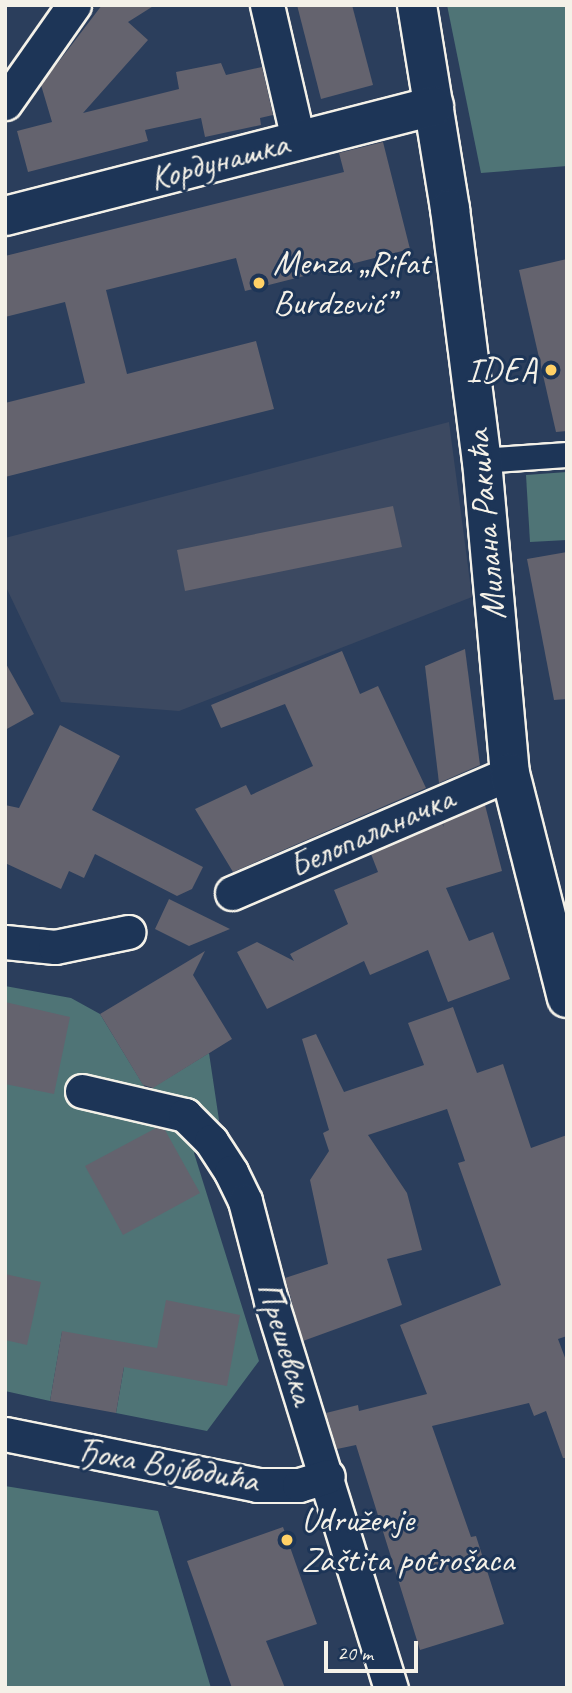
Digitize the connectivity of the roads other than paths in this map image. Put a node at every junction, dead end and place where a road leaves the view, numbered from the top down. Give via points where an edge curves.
1 (74, 5) edge
2 (267, 5) edge
3 (417, 5) edge
4 (5, 103) edge
5 (434, 106) junction
6 (298, 139) junction
7 (5, 216) edge
8 (567, 455) edge
9 (482, 461) junction
10 (510, 773) junction
11 (232, 893) dead end
12 (128, 932) dead end
13 (5, 942) edge
14 (567, 999) edge
15 (82, 1091) dead end
16 (5, 1434) edge
17 (328, 1475) junction
18 (391, 1688) edge

1 - 4 street
2 - 6 street
3 - 5 street, Милана Ракића
5 - 6 street, Кордунашка
5 - 9 street, Милана Ракића
6 - 7 street, Кордунашка
8 - 9 street
9 - 10 street, Милана Ракића
10 - 11 street, Белопаланачка
10 - 14 street, Милана Ракића
12 - 13 street via 55,947
15 - 17 street, Прешевска via 176,1111 196,1125 220,1155 246,1201 271,1301
16 - 17 street, Ђока Војводића via 257,1485 299,1485
17 - 18 street, Прешевска

